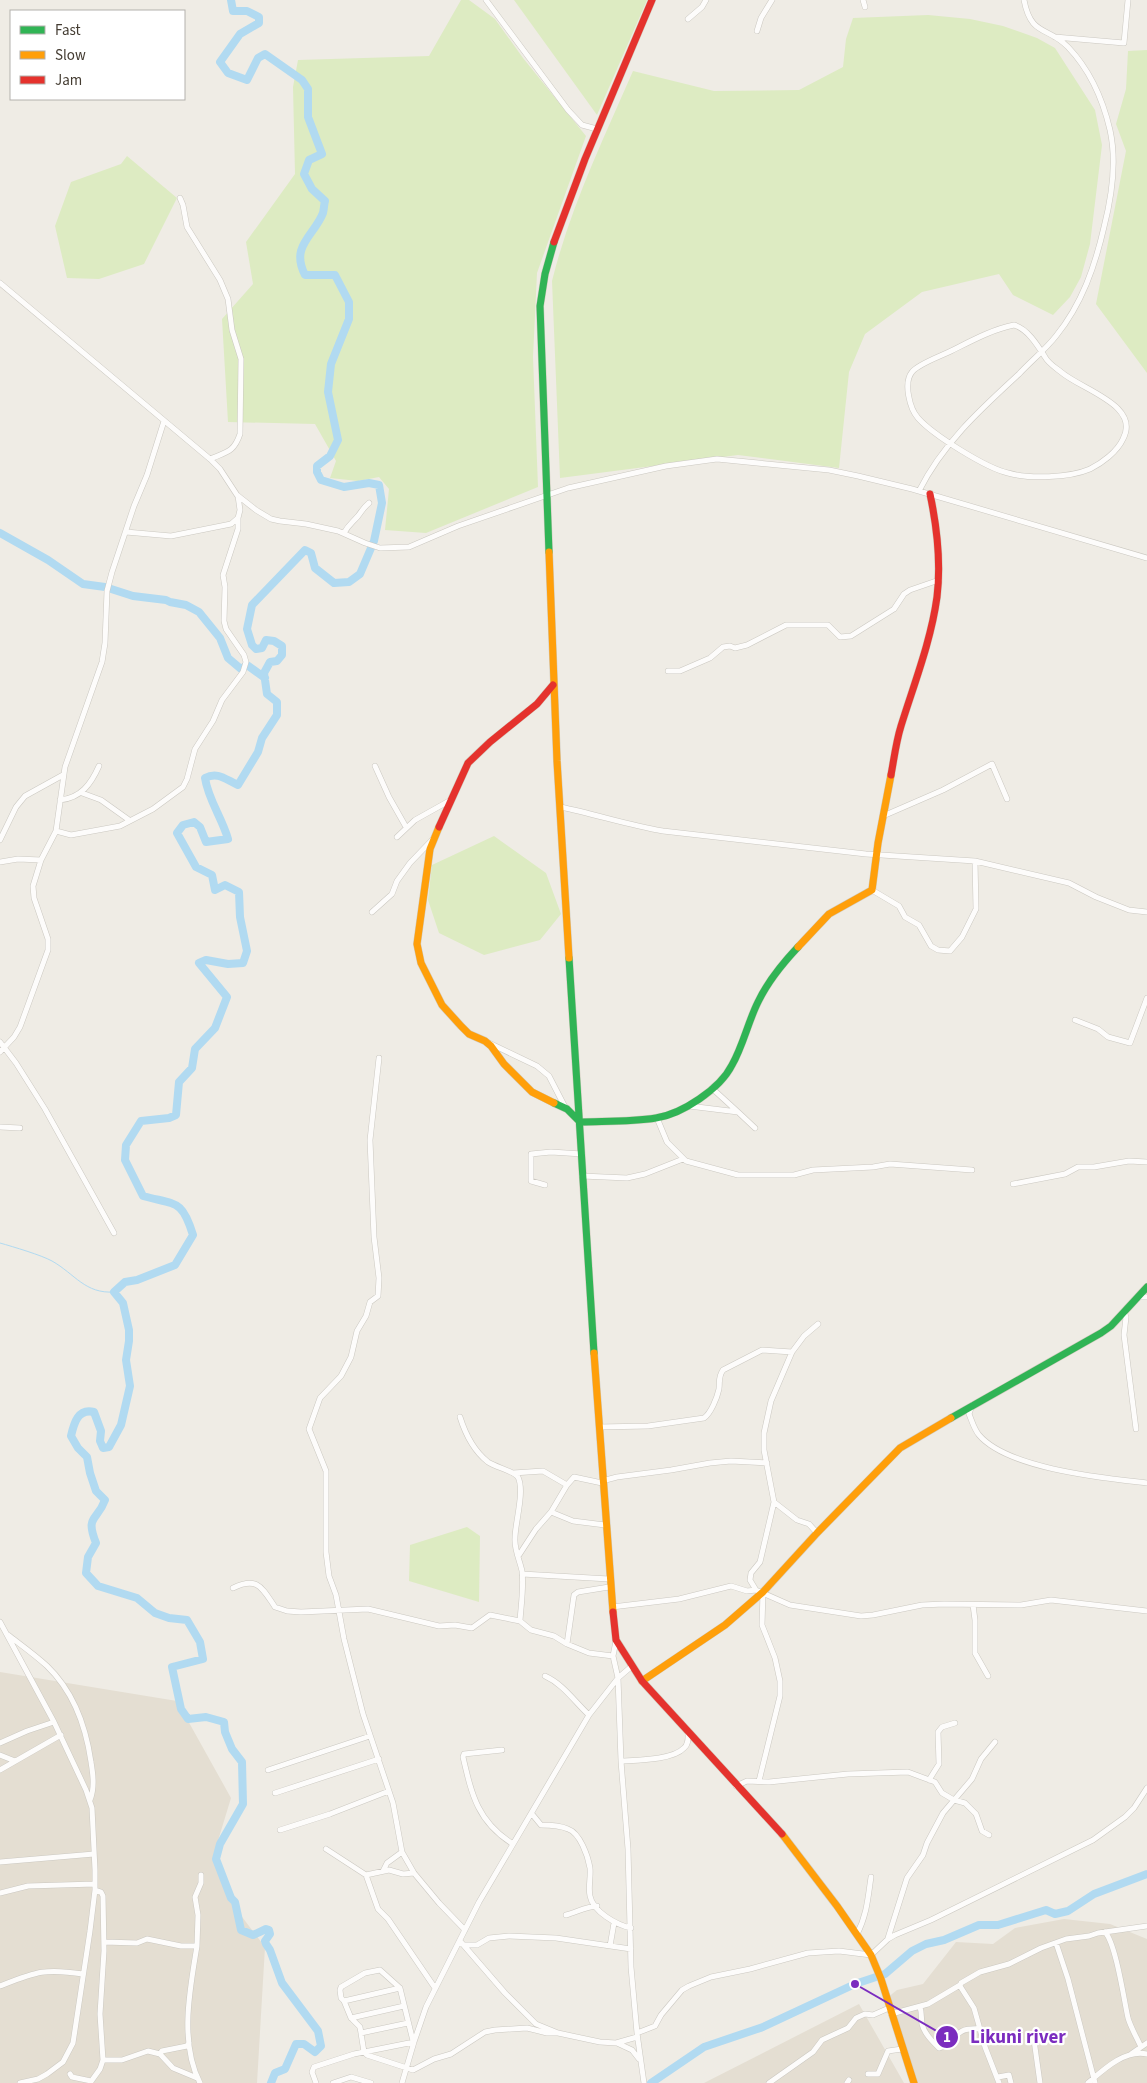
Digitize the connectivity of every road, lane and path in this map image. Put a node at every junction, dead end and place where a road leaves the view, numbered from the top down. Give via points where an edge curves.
1 (486, 0) edge
2 (652, 0) edge
3 (706, 0) edge
4 (772, 0) edge
5 (863, 0) edge
6 (1024, 0) edge
7 (1128, 0) edge
8 (865, 7) dead end
9 (688, 19) dead end
10 (757, 31) dead end
11 (1054, 37) junction
12 (597, 129) junction
13 (180, 198) dead end
14 (0, 283) edge
15 (1042, 352) junction
16 (164, 420) junction
17 (950, 442) junction
18 (210, 459) junction
19 (919, 491) junction
20 (930, 494) junction
21 (238, 495) junction
22 (546, 496) junction
23 (369, 504) dead end
24 (238, 518) junction
25 (126, 532) junction
26 (344, 533) junction
27 (1147, 558) edge
28 (939, 580) junction
29 (668, 671) dead end
30 (553, 685) junction
31 (99, 766) dead end
32 (375, 766) dead end
33 (63, 775) junction
34 (82, 793) junction
35 (1007, 799) dead end
36 (60, 800) junction
37 (449, 801) junction
38 (560, 807) junction
39 (883, 816) junction
40 (129, 820) junction
41 (406, 827) junction
42 (56, 831) junction
43 (398, 836) dead end
44 (433, 839) junction
45 (0, 840) edge
46 (877, 854) junction
47 (41, 860) junction
48 (0, 862) edge
49 (975, 862) junction
50 (872, 890) junction
51 (372, 912) dead end
52 (1147, 912) edge
53 (1147, 998) edge
54 (1075, 1020) dead end
55 (485, 1041) junction
56 (0, 1042) edge
57 (4, 1047) junction
58 (0, 1052) edge
59 (379, 1058) dead end
60 (713, 1087) junction
61 (689, 1106) junction
62 (567, 1109) junction
63 (738, 1112) junction
64 (658, 1118) junction
65 (580, 1122) junction
66 (0, 1127) edge
67 (20, 1128) dead end
68 (755, 1128) dead end
69 (582, 1154) junction
70 (683, 1158) junction
71 (1147, 1162) edge
72 (972, 1170) dead end
73 (582, 1176) junction
74 (1013, 1184) dead end
75 (545, 1185) dead end
76 (114, 1233) dead end
77 (1147, 1287) edge
78 (1138, 1297) junction
79 (1147, 1297) edge
80 (1124, 1312) junction
81 (818, 1324) dead end
82 (792, 1352) junction
83 (972, 1405) junction
84 (460, 1417) dead end
85 (599, 1427) junction
86 (1136, 1429) dead end
87 (767, 1463) junction
88 (514, 1473) junction
89 (602, 1482) junction
90 (1147, 1483) edge
91 (568, 1485) junction
92 (774, 1502) junction
93 (552, 1512) junction
94 (605, 1525) junction
95 (817, 1533) junction
96 (519, 1555) junction
97 (522, 1574) junction
98 (609, 1579) junction
99 (610, 1587) junction
100 (233, 1588) dead end
101 (759, 1591) junction
102 (973, 1605) junction
103 (612, 1607) junction
104 (339, 1610) junction
105 (1147, 1611) edge
106 (520, 1621) junction
107 (0, 1622) edge
108 (6, 1633) junction
109 (616, 1640) junction
110 (567, 1644) junction
111 (613, 1656) junction
112 (632, 1666) junction
113 (545, 1676) dead end
114 (988, 1676) dead end
115 (618, 1678) junction
116 (642, 1682) junction
117 (589, 1715) junction
118 (54, 1722) junction
119 (955, 1724) dead end
120 (688, 1733) junction
121 (60, 1735) junction
122 (370, 1736) junction
123 (995, 1742) dead end
124 (0, 1743) edge
125 (502, 1750) dead end
126 (0, 1755) edge
127 (379, 1759) junction
128 (15, 1761) junction
129 (621, 1761) junction
130 (0, 1770) edge
131 (268, 1770) dead end
132 (929, 1780) junction
133 (759, 1781) junction
134 (736, 1786) junction
135 (1147, 1788) edge
136 (389, 1791) junction
137 (275, 1793) dead end
138 (90, 1800) junction
139 (954, 1800) junction
140 (532, 1814) junction
141 (280, 1830) dead end
142 (989, 1835) dead end
143 (513, 1844) junction
144 (326, 1849) dead end
145 (402, 1852) junction
146 (94, 1854) junction
147 (0, 1862) edge
148 (382, 1870) junction
149 (414, 1873) junction
150 (201, 1875) dead end
151 (366, 1875) junction
152 (871, 1877) dead end
153 (95, 1887) junction
154 (0, 1893) edge
155 (597, 1906) junction
156 (566, 1915) dead end
157 (614, 1922) junction
158 (1147, 1926) edge
159 (631, 1928) junction
160 (465, 1930) junction
161 (1105, 1932) junction
162 (857, 1934) junction
163 (888, 1939) junction
164 (104, 1942) junction
165 (462, 1943) junction
166 (1056, 1943) junction
167 (197, 1946) junction
168 (610, 1946) junction
169 (631, 1949) junction
170 (871, 1955) junction
171 (83, 1974) junction
172 (960, 1985) junction
173 (0, 1986) edge
174 (400, 1988) junction
175 (435, 1988) junction
176 (344, 2001) junction
177 (404, 2006) junction
178 (920, 2007) junction
179 (890, 2011) junction
180 (352, 2018) junction
181 (408, 2023) junction
182 (980, 2029) junction
183 (361, 2033) junction
184 (558, 2033) junction
185 (637, 2035) junction
186 (1034, 2040) dead end
187 (413, 2041) junction
188 (189, 2043) junction
189 (616, 2043) junction
190 (1147, 2043) edge
191 (1141, 2047) junction
192 (902, 2049) junction
193 (364, 2052) junction
194 (160, 2054) junction
195 (1147, 2054) edge
196 (1130, 2055) junction
197 (103, 2060) junction
198 (641, 2063) junction
199 (407, 2068) junction
200 (70, 2074) dead end
201 (868, 2074) dead end
202 (198, 2080) edge
203 (999, 2080) edge
204 (1095, 2080) edge
205 (91, 2082) edge
206 (20, 2083) edge
207 (316, 2083) edge
208 (332, 2083) edge
209 (372, 2083) edge
210 (402, 2083) edge
211 (644, 2083) edge
212 (769, 2083) edge
213 (914, 2083) edge
214 (1012, 2083) edge
215 (1040, 2083) edge
216 (1088, 2083) edge

1 - 12 street via 568,110 582,125
2 - 12 street
3 - 9 street
4 - 10 street
5 - 8 street
6 - 11 street via 1032,24
7 - 11 street via 1124,43
11 - 15 street via 1067,46 1097,90 1111,136 1113,172 1106,218 1084,292 1066,324
12 - 22 street via 553,242 541,291 540,364
13 - 18 street via 187,227 228,299 232,330 241,360 240,434 230,451
14 - 16 street
15 - 17 street
15 - 17 street via 1021,328 1011,326 912,371 908,382 915,415
15 - 17 street via 1072,382 1115,405 1124,414 1125,437 1112,454 1080,472 1018,476 981,461
16 - 18 street
16 - 25 street
17 - 19 street
18 - 21 street
19 - 20 street
19 - 22 street via 828,470 717,459 666,466
20 - 27 street
20 - 28 street
21 - 24 street
21 - 26 street via 271,518
22 - 26 street via 458,526 409,547 380,548
22 - 30 street
23 - 26 street via 362,508
24 - 25 street via 231,524 214,529 171,536
24 - 40 street via 238,529 223,575 224,620 226,629 244,655 244,672 222,700 195,749 183,787 153,809
25 - 33 street via 108,589 102,662
28 - 29 street via 910,590 894,609 851,636 840,637 828,625 786,626 747,645 724,647 710,658 680,671
28 - 39 street via 918,679 900,728
30 - 37 street via 537,704 468,763
30 - 38 street
31 - 34 street
32 - 41 street
33 - 36 street
33 - 45 street via 25,796
34 - 36 street
34 - 40 street via 101,800
35 - 39 street via 992,764
36 - 42 street
37 - 41 street
37 - 44 street
38 - 46 street via 663,832
38 - 65 street
39 - 46 street
40 - 42 street via 110,828 71,835
41 - 43 street
42 - 47 street
44 - 51 street via 410,863 392,894
44 - 55 street via 417,944 419,958 442,1005 469,1034
46 - 49 street
46 - 50 street
47 - 48 street
47 - 57 street via 33,893 48,939 47,954 20,1027
49 - 50 street via 976,909 962,937 950,950 931,946 919,925 906,917 899,906
49 - 52 street via 1069,883 1129,910
50 - 60 street via 829,914 775,972 758,1002 732,1066
53 - 54 street via 1130,1044
55 - 62 street via 532,1092
55 - 62 street via 537,1066 549,1076
56 - 57 street
57 - 58 street
57 - 76 street via 45,1109
59 - 104 street via 370,1140 378,1296 370,1302 341,1376 320,1398 309,1429 326,1471 327,1558
60 - 61 street
60 - 63 street via 714,1092
61 - 63 street
61 - 64 street
62 - 65 street
63 - 68 street
64 - 65 street
64 - 70 street via 667,1142
65 - 69 street
66 - 67 street
69 - 73 street
69 - 75 street via 531,1154 531,1181
70 - 72 street via 738,1175 794,1174 890,1164
70 - 73 street via 627,1178
71 - 74 street via 1078,1167 1065,1174
73 - 85 street
77 - 78 street
78 - 79 street
78 - 80 street
80 - 83 street via 1101,1333
80 - 86 street
81 - 82 street
82 - 85 street via 762,1350 723,1370 719,1389 704,1418 648,1426
82 - 87 street via 771,1400 764,1434
83 - 90 street via 969,1414 979,1435 1010,1455 1077,1474
83 - 95 street via 900,1448
84 - 88 street via 466,1435 482,1456
85 - 89 street
87 - 89 street via 710,1463
87 - 92 street
88 - 91 street via 544,1471
88 - 96 street via 520,1487 514,1540
89 - 91 street via 579,1477
89 - 94 street
91 - 93 street
92 - 95 street via 797,1520 809,1524
92 - 101 street via 760,1562 751,1573 750,1580
93 - 94 street via 573,1521
93 - 96 street
94 - 98 street
95 - 101 street
96 - 97 street
97 - 98 street
97 - 106 street
98 - 99 street
99 - 103 street
99 - 110 street via 574,1595
100 - 104 street via 241,1584 258,1585 278,1609 301,1612
101 - 102 street via 790,1605 862,1616 922,1605
101 - 103 street via 730,1586 679,1599
101 - 116 street via 725,1625
101 - 133 street via 762,1625 780,1680 780,1696
102 - 105 street via 1030,1605 1051,1600
102 - 114 street via 975,1653
103 - 109 street
104 - 106 street via 368,1609 439,1626 472,1628 490,1615
104 - 122 street via 353,1679
106 - 110 street via 531,1630 554,1636
107 - 108 street
108 - 118 street
108 - 138 street via 49,1668 75,1706 91,1763
109 - 111 street
109 - 112 street
110 - 111 street via 589,1653
111 - 115 street
112 - 115 street
112 - 116 street
113 - 117 street via 560,1685
115 - 117 street
115 - 129 street
116 - 120 street
117 - 140 street
118 - 121 street
118 - 124 street
119 - 132 street via 942,1727 938,1732 938,1764
120 - 129 street via 683,1750 667,1756
120 - 134 street
121 - 128 street
121 - 138 street
122 - 127 street
122 - 131 street
123 - 139 street via 981,1759 972,1779
125 - 143 street via 464,1754 464,1757 480,1811 495,1832
126 - 128 street
127 - 136 street
127 - 137 street
128 - 130 street
129 - 159 street
132 - 133 street via 908,1772
132 - 139 street
133 - 134 street
134 - 162 street via 798,1853
135 - 163 street via 1125,1817 1093,1840
136 - 141 street
136 - 145 street
138 - 146 street
139 - 142 street via 971,1808 982,1831
139 - 163 street via 943,1813 924,1855 907,1878
140 - 143 street
140 - 155 street via 540,1825 576,1833 590,1868 590,1896
143 - 160 street
144 - 151 street
145 - 148 street
145 - 149 street
146 - 147 street
146 - 153 street
148 - 149 street
148 - 151 street
149 - 160 street
150 - 167 street via 195,1897
151 - 175 street via 378,1909
152 - 162 street via 868,1902
153 - 154 street via 28,1886
153 - 164 street via 103,1896
153 - 171 street
155 - 156 street
155 - 157 street
157 - 159 street
157 - 168 street
158 - 161 street
159 - 169 street
160 - 165 street
161 - 166 street
161 - 191 street via 1114,1954 1129,2021
162 - 170 street
163 - 170 street
164 - 167 street via 138,1943 147,1939
164 - 197 street via 100,2014
165 - 168 street via 476,1945 489,1938 508,1936 556,1938
165 - 175 street
165 - 184 street via 530,2020
166 - 172 street via 1004,1966 980,1972
166 - 204 street
167 - 188 street via 189,2009
168 - 169 street
169 - 185 street
170 - 179 street
170 - 185 street via 839,1951 808,1953 703,1980 682,1990 655,2026
171 - 173 street via 41,1971
171 - 206 street via 75,2036 63,2062 38,2079
172 - 178 street
172 - 182 street via 974,2008
174 - 176 street
174 - 176 street via 380,1970 364,1973 342,1987 341,1998
174 - 177 street
175 - 187 street
176 - 180 street
177 - 180 street
177 - 181 street
178 - 179 street
178 - 182 street via 922,2024 939,2048 951,2042 958,2032 967,2028
179 - 192 street
179 - 212 street via 856,2018 848,2028 822,2040 813,2052
180 - 183 street
181 - 183 street
181 - 187 street
182 - 203 street
183 - 193 street
184 - 189 street
184 - 199 street via 527,2028 485,2032 451,2054 417,2069
185 - 189 street
185 - 198 street
186 - 215 street
187 - 193 street
187 - 199 street
188 - 194 street
188 - 202 street
189 - 198 street via 632,2050
190 - 191 street
191 - 196 street
192 - 201 street via 888,2051 878,2074
192 - 213 street
193 - 199 street
193 - 207 street via 314,2067 312,2072
194 - 197 street via 148,2051 122,2060
194 - 202 street via 173,2068
195 - 196 street
196 - 204 street via 1109,2066
197 - 205 street
198 - 211 street
199 - 210 street
200 - 205 street
203 - 214 street via 1009,2075
204 - 216 street
208 - 209 street via 351,2077

